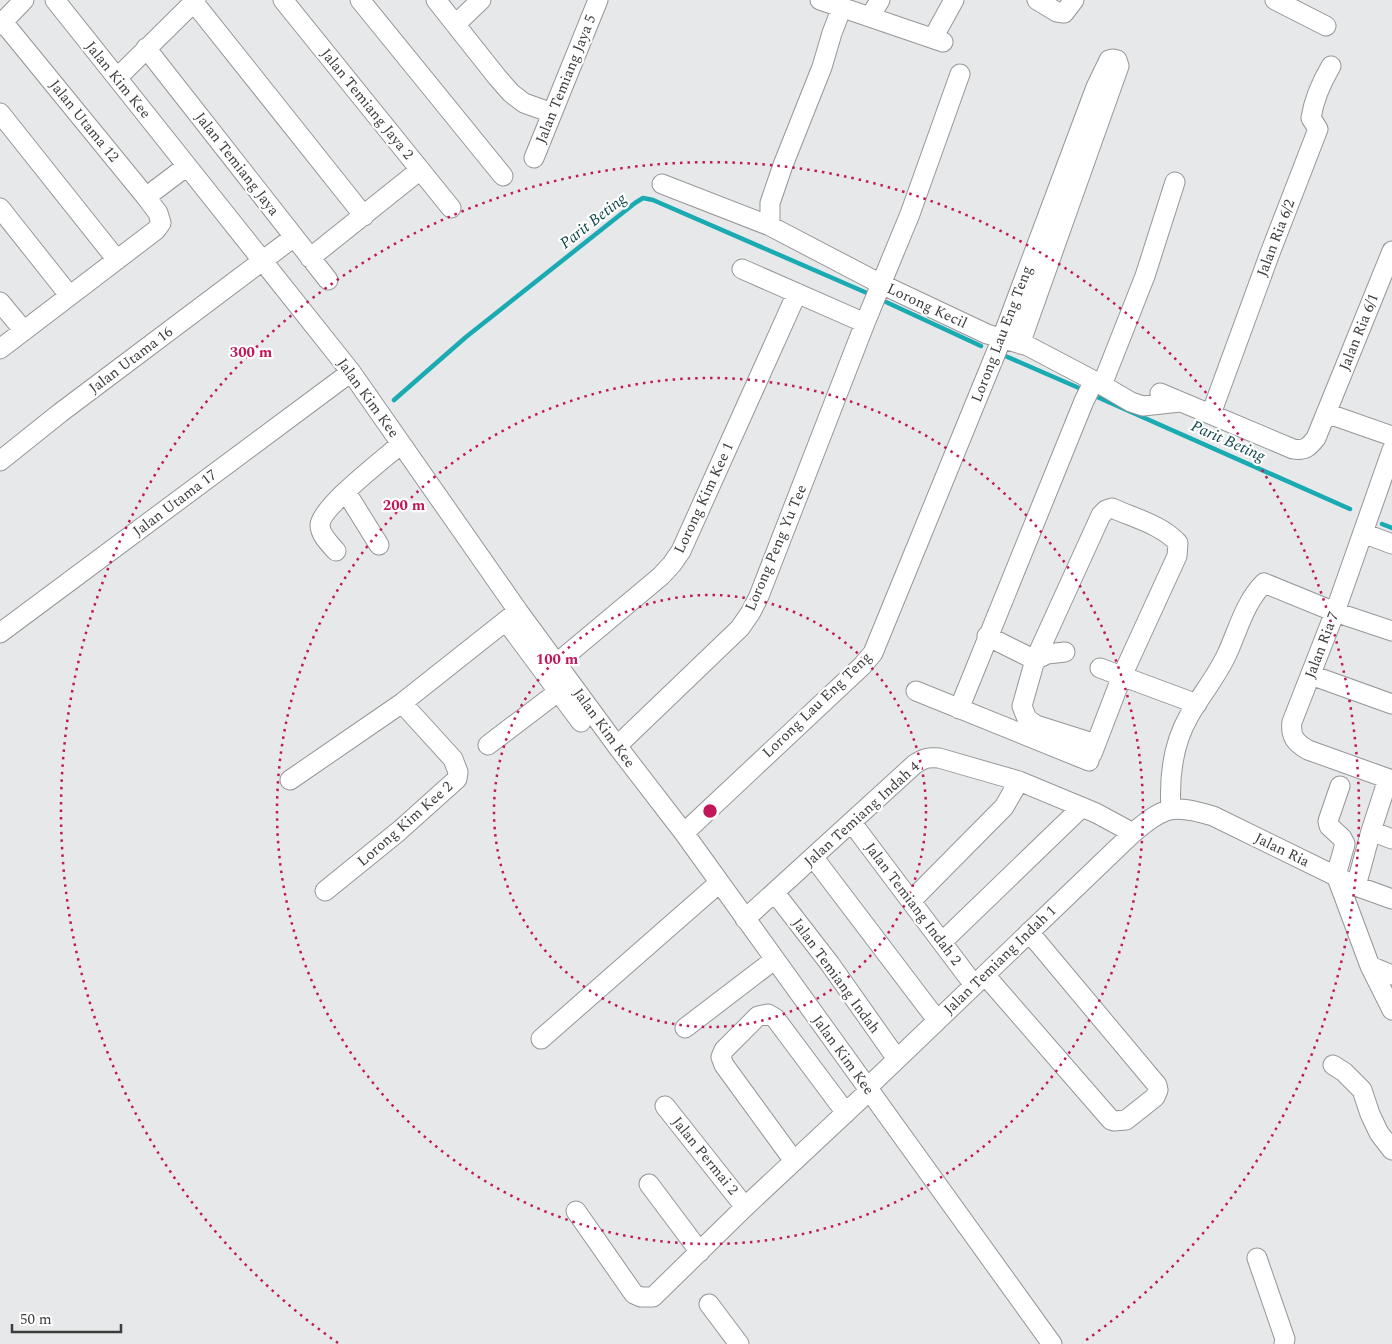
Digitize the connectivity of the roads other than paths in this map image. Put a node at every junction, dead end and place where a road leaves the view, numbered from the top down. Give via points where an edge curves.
1 (24, 0) edge
2 (55, 0) edge
3 (283, 0) edge
4 (436, 0) edge
5 (482, 0) edge
6 (598, 0) edge
7 (820, 0) edge
8 (880, 0) edge
9 (954, 0) edge
10 (1038, 0) edge
11 (1074, 0) edge
12 (1277, 0) edge
13 (194, 1) edge
14 (362, 1) edge
15 (842, 7) junction
16 (870, 17) junction
17 (2, 23) edge
18 (456, 24) junction
19 (1326, 26) dead end
20 (146, 48) junction
21 (1331, 66) dead end
22 (960, 74) dead end
23 (117, 78) junction
24 (0, 113) edge
25 (552, 113) junction
26 (534, 158) dead end
27 (187, 166) junction
28 (420, 170) junction
29 (503, 176) dead end
30 (1175, 182) dead end
31 (662, 184) dead end
32 (146, 197) junction
33 (0, 208) edge
34 (451, 208) dead end
35 (364, 216) junction
36 (770, 226) junction
37 (294, 238) junction
38 (1392, 251) edge
39 (310, 258) junction
40 (117, 260) junction
41 (264, 261) junction
42 (742, 268) dead end
43 (328, 280) dead end
44 (797, 293) junction
45 (69, 295) junction
46 (0, 302) edge
47 (874, 303) junction
48 (24, 331) junction
49 (1020, 344) junction
50 (998, 348) junction
51 (0, 349) edge
52 (351, 372) junction
53 (1092, 390) junction
54 (1160, 393) dead end
55 (1182, 402) junction
56 (1326, 412) junction
57 (1211, 414) junction
58 (1392, 436) edge
59 (402, 444) junction
60 (1392, 450) edge
61 (0, 461) edge
62 (346, 492) junction
63 (1365, 525) junction
64 (1392, 544) edge
65 (379, 546) dead end
66 (336, 551) dead end
67 (1335, 612) junction
68 (512, 616) junction
69 (1392, 631) edge
70 (0, 633) edge
71 (988, 636) junction
72 (1065, 652) dead end
73 (1035, 660) junction
74 (557, 663) junction
75 (1100, 668) dead end
76 (1311, 675) junction
77 (1122, 676) junction
78 (564, 687) junction
79 (916, 691) dead end
80 (402, 703) junction
81 (1197, 704) junction
82 (1392, 704) edge
83 (958, 709) junction
84 (581, 722) dead end
85 (488, 745) dead end
86 (617, 746) junction
87 (1092, 753) junction
88 (290, 780) dead end
89 (1390, 780) edge
90 (1019, 781) junction
91 (1340, 786) dead end
92 (1082, 807) junction
93 (1170, 809) junction
94 (852, 824) junction
95 (1371, 831) junction
96 (1133, 832) junction
97 (684, 833) junction
98 (1392, 839) edge
99 (814, 858) junction
100 (1336, 875) junction
101 (719, 882) junction
102 (1356, 886) junction
103 (325, 891) dead end
104 (775, 893) junction
105 (1392, 899) edge
106 (911, 901) junction
107 (745, 919) junction
108 (1029, 932) junction
109 (942, 942) junction
110 (774, 960) junction
111 (1370, 966) junction
112 (1392, 975) edge
113 (980, 980) junction
114 (1392, 1010) edge
115 (938, 1020) junction
116 (685, 1028) dead end
117 (540, 1039) dead end
118 (897, 1059) junction
119 (1333, 1064) dead end
120 (868, 1089) junction
121 (665, 1106) dead end
122 (846, 1113) junction
123 (1392, 1150) edge
124 (794, 1161) junction
125 (649, 1184) dead end
126 (745, 1207) junction
127 (576, 1211) dead end
128 (700, 1252) junction
129 (1257, 1258) dead end
130 (709, 1304) dead end
131 (738, 1344) edge
132 (1052, 1344) edge
133 (1284, 1344) edge

1 - 17 street
2 - 23 street, Jalan Kim Kee
3 - 28 street, Jalan Temiang Jaya 2
4 - 18 street
5 - 18 street
6 - 25 street, Jalan Temiang Jaya 5
7 - 15 street
8 - 16 street
9 - 16 street via 938,40
10 - 11 street via 1056,12 1064,12
12 - 19 street
13 - 20 street
13 - 35 street
14 - 29 street
15 - 16 street
15 - 36 street via 770,203
17 - 32 street, Jalan Utama 12
18 - 25 street via 511,93 524,103
20 - 23 street
20 - 37 street, Jalan Temiang Jaya
21 - 57 street, Jalan Ria 6/2 via 1320,84 1310,118 1318,129
22 - 47 street, Lorong Peng Yu Tee
23 - 27 street, Jalan Kim Kee
24 - 40 street
25 - 26 street, Jalan Temiang Jaya 5
27 - 32 street
27 - 41 street, Jalan Kim Kee
28 - 34 street, Jalan Temiang Jaya 2
28 - 35 street
30 - 53 street via 1145,276
31 - 36 street, Lorong Kecil
32 - 40 street, Jalan Utama 12 via 161,223
33 - 45 street
35 - 39 street
36 - 47 street, Lorong Kecil
37 - 39 street, Jalan Temiang Jaya
37 - 41 street, Jalan Utama 16
38 - 56 street, Jalan Ria 6/1
39 - 43 street, Jalan Temiang Jaya
40 - 45 street
41 - 52 street, Jalan Kim Kee
41 - 61 street, Jalan Utama 16
42 - 44 street
44 - 47 street
44 - 74 street, Lorong Kim Kee 1 via 681,551 661,576
45 - 48 street
46 - 48 street
47 - 50 street, Lorong Kecil via 987,334
47 - 86 street, Lorong Peng Yu Tee via 751,612 740,628
48 - 51 street
49 - 50 street, Lorong Kecil
49 - 50 street, Lorong Lau Eng Teng via 1119,66 1118,60 1113,58 1096,87
49 - 53 street, Lorong Kecil via 1028,346
50 - 97 street, Lorong Lau Eng Teng via 873,653
52 - 59 street, Jalan Kim Kee
52 - 70 street, Jalan Utama 17
53 - 55 street, Lorong Kecil via 1143,406
53 - 71 street
54 - 55 street
55 - 57 street
56 - 57 street, Jalan Ria 6/1 via 1316,438 1302,451
56 - 58 street
59 - 62 street
59 - 68 street, Jalan Kim Kee
60 - 63 street, Jalan Ria 7
62 - 65 street
62 - 66 street via 321,518 321,531
63 - 64 street
63 - 67 street, Jalan Ria 7
67 - 69 street
67 - 76 street, Jalan Ria 7
67 - 81 street via 1264,583 1242,616 1227,655
68 - 74 street, Jalan Kim Kee
68 - 78 street
68 - 80 street
71 - 73 street
71 - 83 street
72 - 73 street via 1047,654
73 - 77 street via 1100,514 1112,508 1172,536 1178,543 1178,556
73 - 87 street via 1022,706 1028,719
74 - 78 street, Jalan Kim Kee
75 - 77 street
76 - 82 street
76 - 89 street, Jalan Ria 7 via 1292,722 1292,736 1298,745
77 - 81 street
77 - 87 street
78 - 84 street
78 - 85 street
78 - 86 street, Jalan Kim Kee
79 - 83 street
80 - 88 street
80 - 103 street, Lorong Kim Kee 2 via 453,759 457,779
81 - 93 street via 1176,743
83 - 87 street
86 - 97 street, Jalan Kim Kee
89 - 95 street
90 - 92 street, Jalan Temiang Indah 4
90 - 94 street, Jalan Temiang Indah 4 via 930,757 923,759 887,789
90 - 106 street via 1004,807
91 - 100 street via 1328,821 1344,844
92 - 96 street, Jalan Temiang Indah 4
92 - 109 street
93 - 96 street, Jalan Temiang Indah 1 via 1153,816
93 - 100 street, Jalan Ria via 1214,816
94 - 99 street, Jalan Temiang Indah 4
94 - 106 street, Jalan Temiang Indah 2
95 - 98 street
95 - 102 street
96 - 108 street, Jalan Temiang Indah 1
97 - 101 street, Jalan Kim Kee
99 - 104 street, Jalan Temiang Indah 4
99 - 115 street
100 - 102 street, Jalan Ria
100 - 111 street
101 - 107 street, Jalan Kim Kee
101 - 117 street
102 - 105 street, Jalan Ria
104 - 107 street, Jalan Temiang Indah 4
104 - 118 street, Jalan Temiang Indah
106 - 109 street, Jalan Temiang Indah 2
107 - 110 street, Jalan Kim Kee
108 - 113 street, Jalan Temiang Indah 1
108 - 113 street, Jalan Temiang Indah 2 via 1157,1085 1155,1097 1126,1120 1110,1120
109 - 113 street, Jalan Temiang Indah 2
110 - 116 street
110 - 120 street, Jalan Kim Kee
111 - 112 street
111 - 114 street
113 - 115 street, Jalan Temiang Indah 1
115 - 118 street, Jalan Temiang Indah 1
118 - 120 street, Jalan Temiang Indah 1
119 - 123 street via 1362,1090 1379,1133
120 - 122 street, Jalan Temiang Indah 1
120 - 132 street, Jalan Kim Kee
121 - 126 street, Jalan Permai 2
122 - 124 street, Jalan Temiang Indah 1
122 - 124 street via 775,1018 768,1014 758,1016 724,1050 722,1057 724,1065
124 - 126 street, Jalan Temiang Indah 1
125 - 128 street
126 - 128 street, Jalan Temiang Indah 1
127 - 128 street, Jalan Temiang Indah 1 via 634,1294 641,1297 653,1297
129 - 133 street
130 - 131 street

